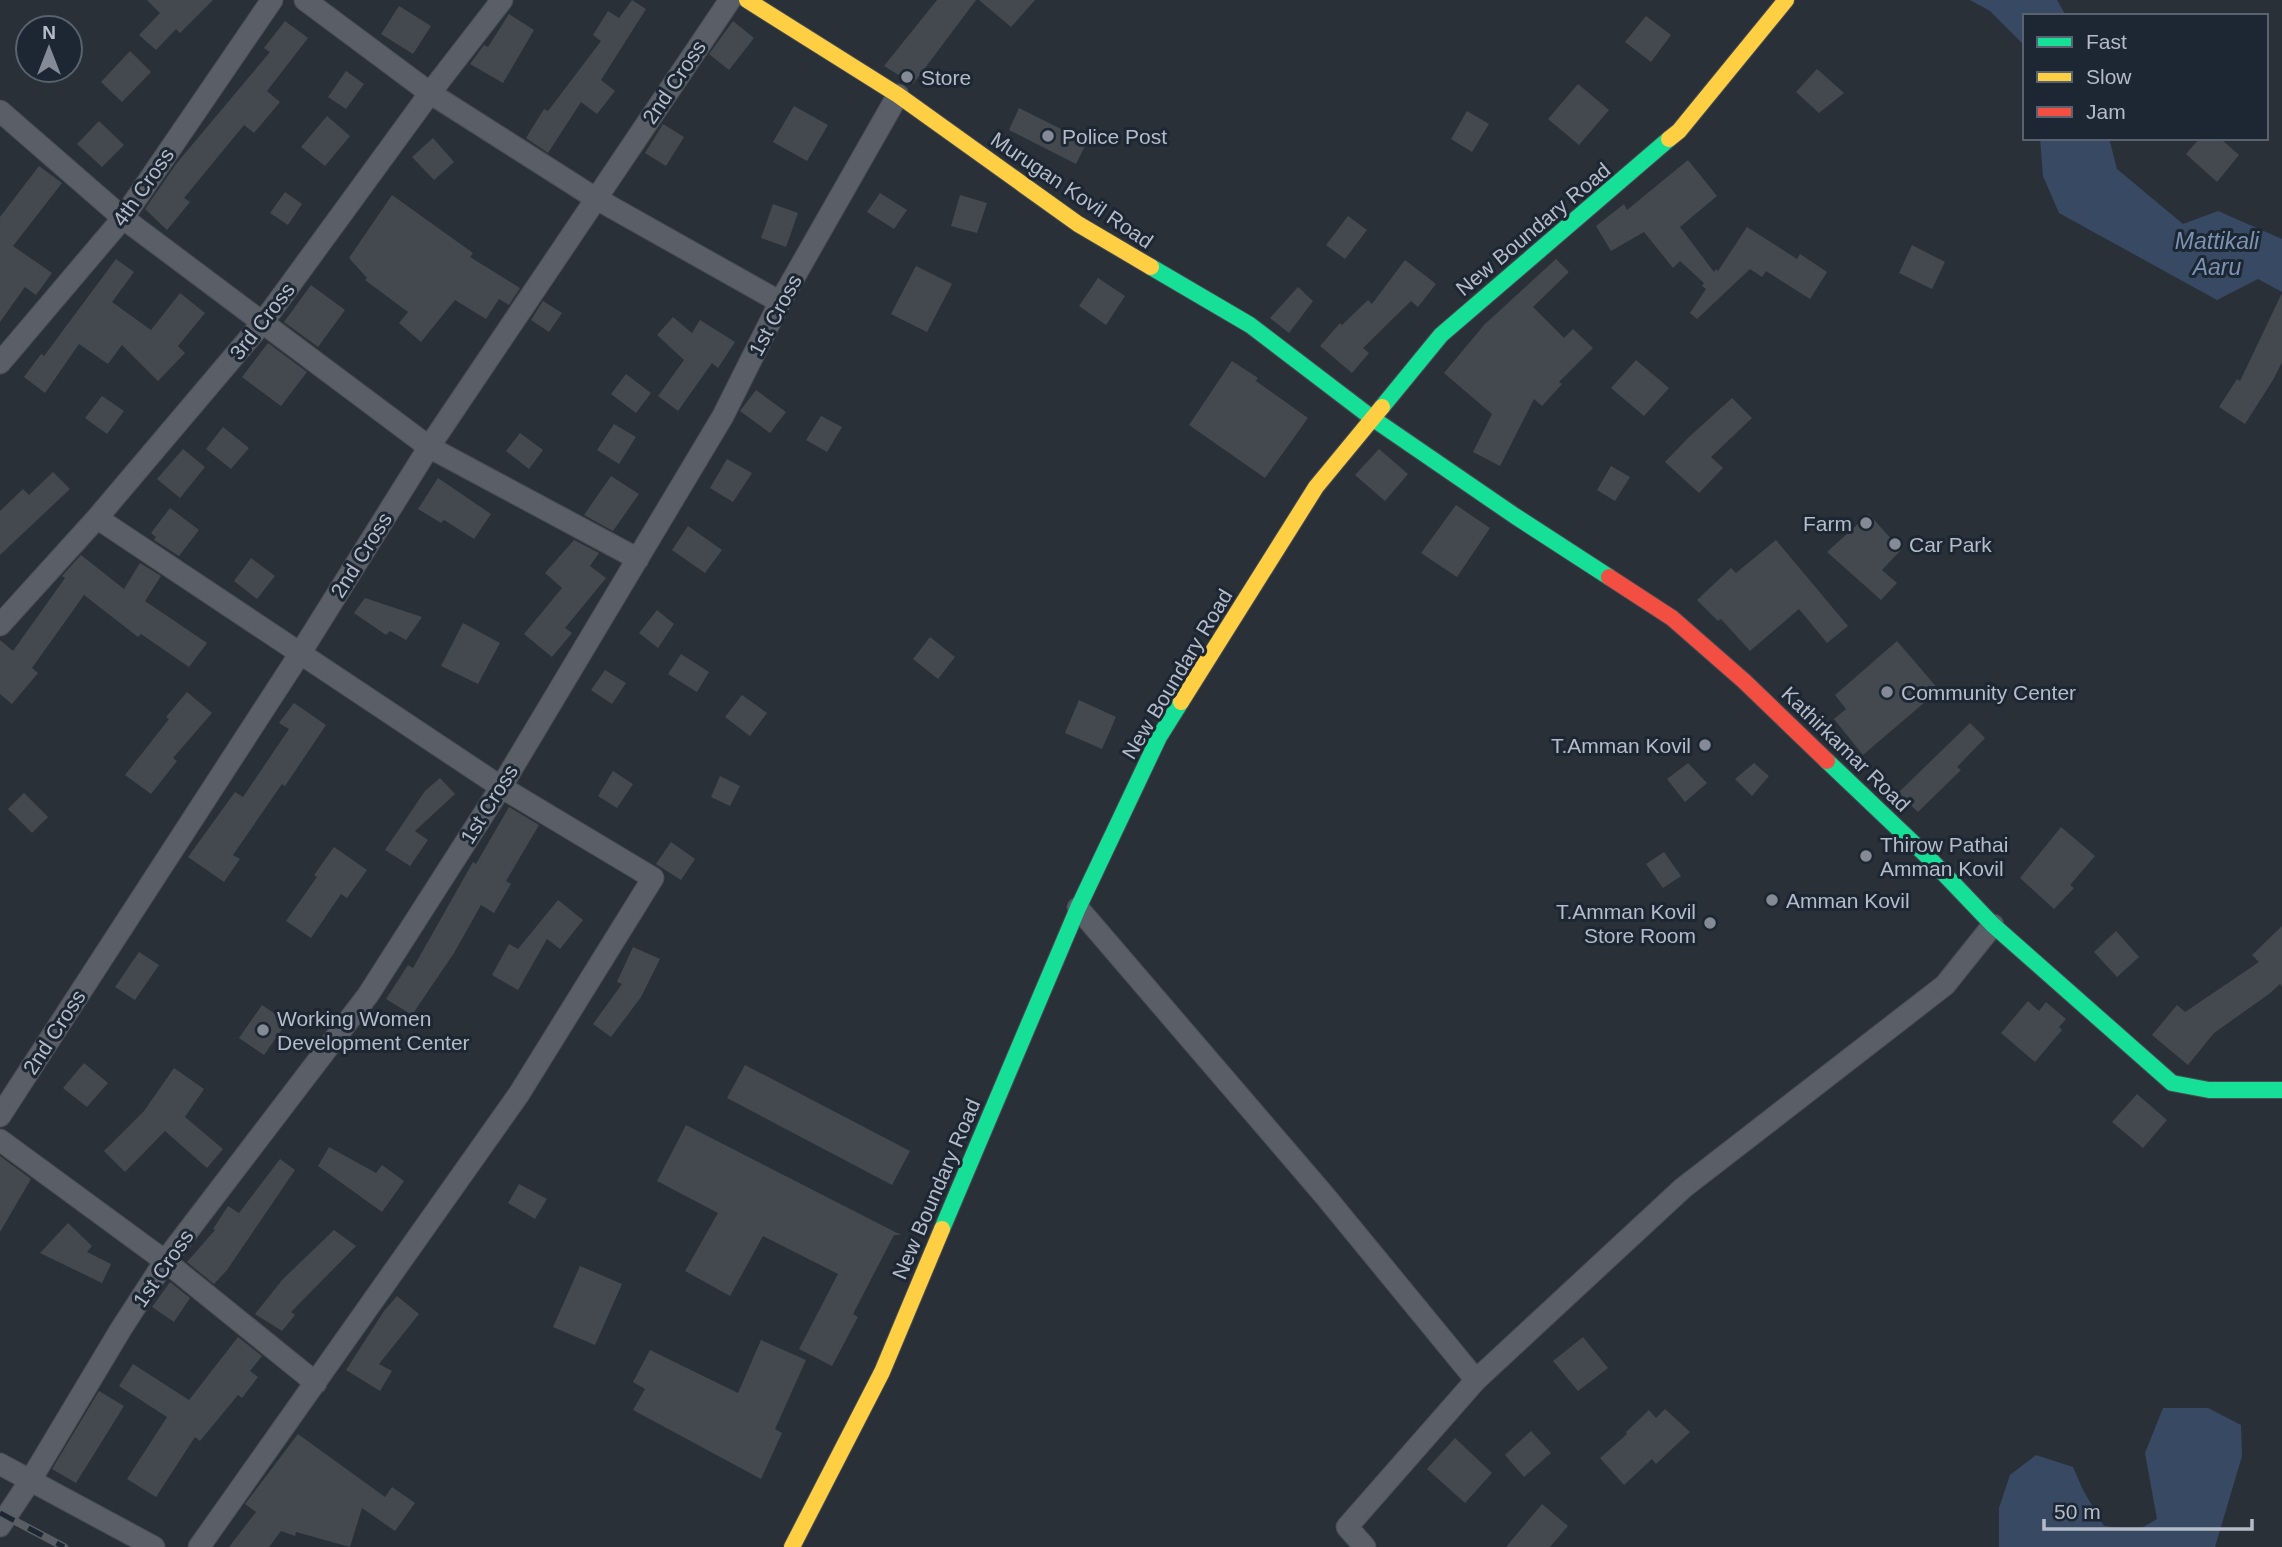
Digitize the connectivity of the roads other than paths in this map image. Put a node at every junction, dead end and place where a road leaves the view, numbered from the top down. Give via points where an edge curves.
1 (304, 0) edge
2 (502, 0) edge
3 (730, 0) edge
4 (747, 0) edge
5 (1786, 0) edge
6 (270, 1) edge
7 (430, 93) junction
8 (898, 95) junction
9 (0, 111) edge
10 (595, 198) junction
11 (123, 218) junction
12 (780, 302) junction
13 (263, 322) junction
14 (0, 363) edge
15 (1372, 418) junction
16 (429, 447) junction
17 (97, 518) junction
18 (638, 559) junction
19 (0, 625) edge
20 (301, 652) junction
21 (500, 788) junction
22 (1078, 908) junction
23 (1993, 925) junction
24 (2282, 1090) edge
25 (0, 1116) edge
26 (0, 1140) edge
27 (165, 1262) junction
28 (1476, 1380) junction
29 (316, 1383) junction
30 (0, 1464) edge
31 (30, 1481) junction
32 (0, 1526) edge
33 (154, 1547) edge
34 (199, 1547) edge
35 (792, 1547) edge
36 (1365, 1547) edge

1 - 7 street
2 - 7 street, 3rd Cross
3 - 10 street, 2nd Cross
4 - 8 street, Murugan Kovil Road
5 - 15 street, New Boundary Road via 1679,131 1441,335
6 - 11 street, 4th Cross
7 - 10 street
7 - 13 street, 3rd Cross
8 - 12 street, 1st Cross
8 - 15 street, Murugan Kovil Road via 1078,224 1250,325
9 - 11 street
10 - 12 street
10 - 16 street, 2nd Cross
11 - 13 street
11 - 14 street, 4th Cross
12 - 18 street, 1st Cross via 723,416
13 - 16 street
13 - 17 street, 3rd Cross
15 - 22 street, New Boundary Road via 1316,487 1158,737
15 - 23 street, Kathirkamar Road via 1672,618 1744,681
16 - 18 street
16 - 20 street, 2nd Cross
17 - 19 street, 3rd Cross
17 - 20 street
18 - 21 street, 1st Cross
20 - 21 street
20 - 25 street, 2nd Cross
21 - 27 street, 1st Cross via 368,995
21 - 29 street via 653,878 519,1094
22 - 28 street
22 - 35 street, New Boundary Road via 882,1372
23 - 24 street, Kathirkamar Road via 2172,1083 2209,1090
23 - 28 street via 1945,985 1683,1188
26 - 27 street
27 - 29 street
27 - 31 street, 1st Cross
28 - 36 street via 1347,1527
29 - 34 street
30 - 31 street
31 - 32 street, 1st Cross
31 - 33 street

